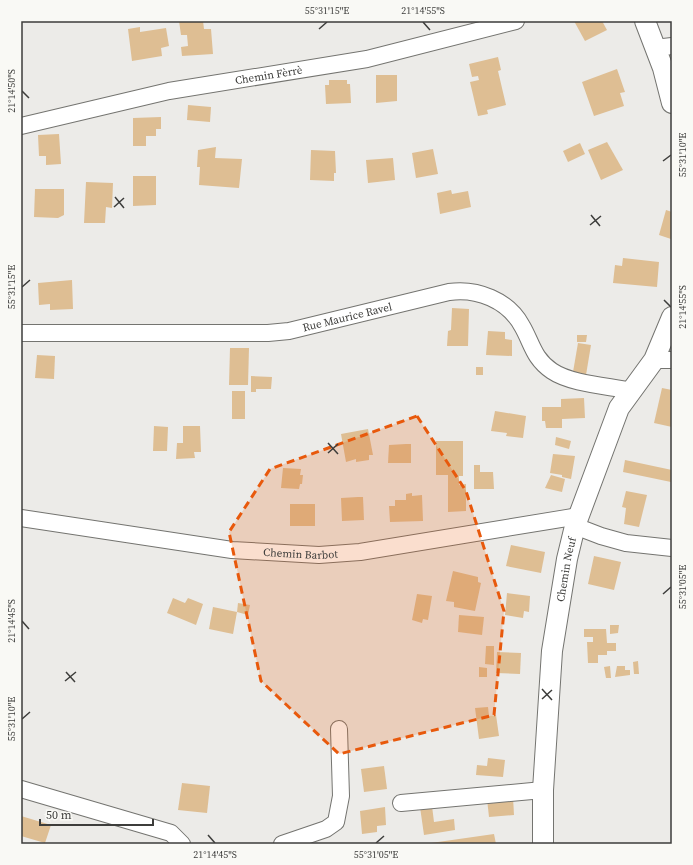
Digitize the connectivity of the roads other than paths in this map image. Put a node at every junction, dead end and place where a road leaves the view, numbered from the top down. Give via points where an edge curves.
1 (516, 21) edge
2 (645, 21) edge
3 (664, 47) edge
4 (672, 103) edge
5 (21, 126) edge
6 (672, 317) edge
7 (21, 333) edge
8 (663, 360) edge
9 (632, 391) junction
10 (21, 518) edge
11 (577, 521) junction
12 (672, 548) edge
13 (339, 729) dead end
14 (21, 789) edge
15 (543, 790) junction
16 (401, 803) dead end
17 (182, 844) edge
18 (282, 844) edge
19 (543, 844) edge

1 - 5 street, Chemin Fèrrè via 368,59 169,91
2 - 3 main road
3 - 4 main road via 663,68
6 - 8 main road, Chemin Neuf
7 - 9 street, Rue Maurice Ravel via 289,331 462,290 494,298 510,310 522,325 530,347 552,371 568,378
8 - 9 main road, Chemin Neuf
9 - 11 main road, Chemin Neuf via 619,408
10 - 11 street, Chemin Barbot via 232,550 319,555 360,552
11 - 12 street via 601,536 626,543
11 - 15 main road, Chemin Neuf via 567,559 552,651
13 - 18 street via 340,796 336,822
14 - 17 street via 172,833
15 - 16 street
15 - 19 main road, Chemin Neuf

